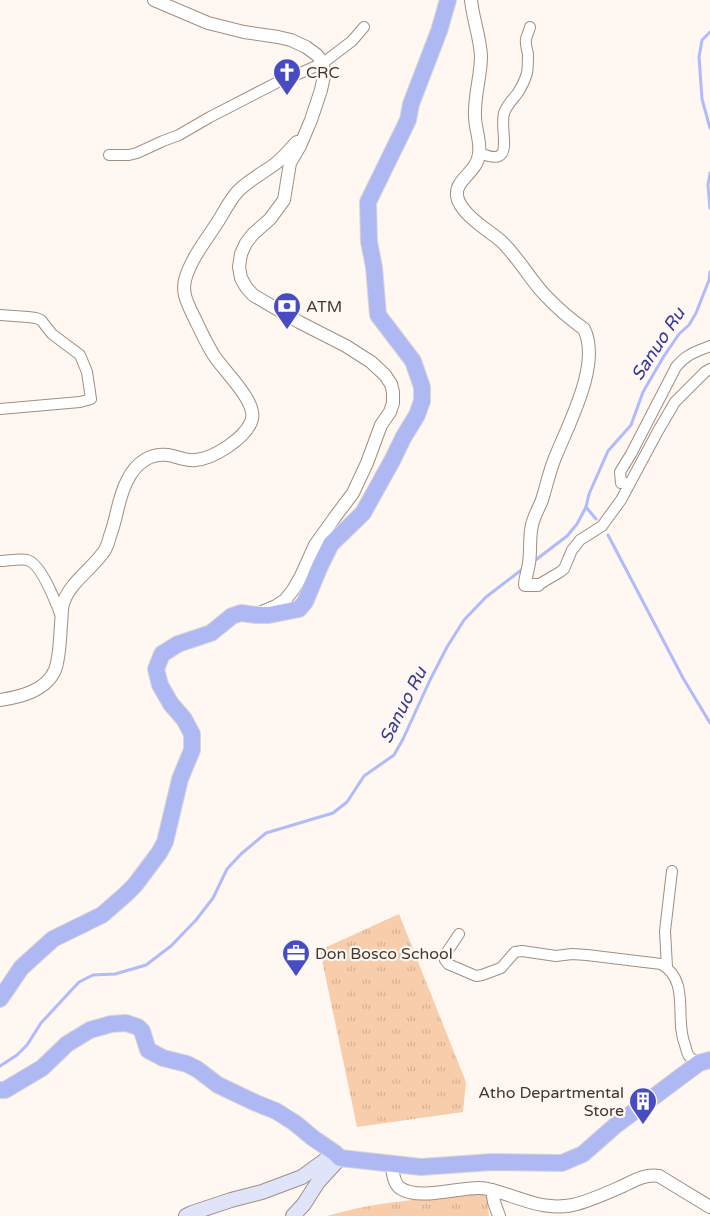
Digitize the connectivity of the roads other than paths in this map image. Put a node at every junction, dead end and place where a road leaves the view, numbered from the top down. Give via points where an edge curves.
1 (154, 0) edge
2 (448, 0) edge
3 (471, 0) edge
4 (364, 27) dead end
5 (530, 28) dead end
6 (323, 63) junction
7 (306, 133) junction
8 (480, 153) junction
9 (109, 155) dead end
10 (0, 315) edge
11 (710, 346) edge
12 (710, 370) edge
13 (0, 409) edge
14 (629, 483) junction
15 (0, 561) edge
16 (538, 585) joint
17 (256, 615) junction
18 (62, 617) junction
19 (0, 700) edge
20 (672, 871) dead end
21 (458, 934) dead end
22 (667, 967) junction
23 (0, 998) edge
24 (704, 1061) edge
25 (0, 1090) edge
26 (337, 1155) junction
27 (391, 1164) junction
28 (492, 1190) junction
29 (710, 1207) edge
30 (186, 1216) edge
31 (293, 1216) edge
32 (499, 1216) edge

1 - 6 street via 208,23 291,40 306,47
2 - 17 highway via 408,120 368,202 369,242 378,315 413,361 422,387 422,402 363,513 331,544 305,602 298,609
3 - 8 street via 481,56 475,116
4 - 6 street via 352,41
5 - 8 street via 526,39 527,71 505,111 504,150 495,158
6 - 7 street via 321,90
6 - 9 street via 278,82 179,135 137,153
7 - 17 street via 290,163 284,200 253,234 241,254 241,278 253,295 371,362 391,384 392,403 354,493 315,545 293,590 285,600
7 - 18 street via 278,162 232,198 195,256 183,291 214,356 250,404 252,422 236,440 206,458 185,459 163,454 151,456 134,469 126,481 106,549 63,601
8 - 16 street via 472,171 458,187 461,205 468,215 504,244 544,294 588,336 585,383 532,524 525,586
10 - 13 street via 41,320 52,334 80,355 87,372 90,399
11 - 14 street via 689,354 676,367 620,472 622,483
12 - 14 street via 675,402
14 - 16 street via 602,526 580,540 560,572
15 - 18 street via 28,560 33,563 48,584
17 - 23 highway via 241,613 232,616 211,633 178,644 162,654 156,669 160,685 192,734 192,750 180,779 165,842 126,894 102,915 53,938 21,968
18 - 19 street via 57,661 51,676 43,685 25,695
20 - 22 street via 665,931
21 - 22 street via 445,960 476,976 501,968 515,952 522,951 556,956 587,955
22 - 24 street via 680,991 684,1042 690,1056
24 - 27 highway via 616,1125 583,1154 562,1163 492,1162 421,1167
25 - 26 highway via 42,1068 67,1044 90,1030 126,1023 142,1031 148,1050 187,1064 218,1085 276,1111
26 - 27 highway
26 - 30 main road via 302,1177
26 - 31 main road
27 - 28 street via 399,1187 408,1191
28 - 29 street via 553,1207 574,1205 652,1175 659,1176
28 - 32 street

